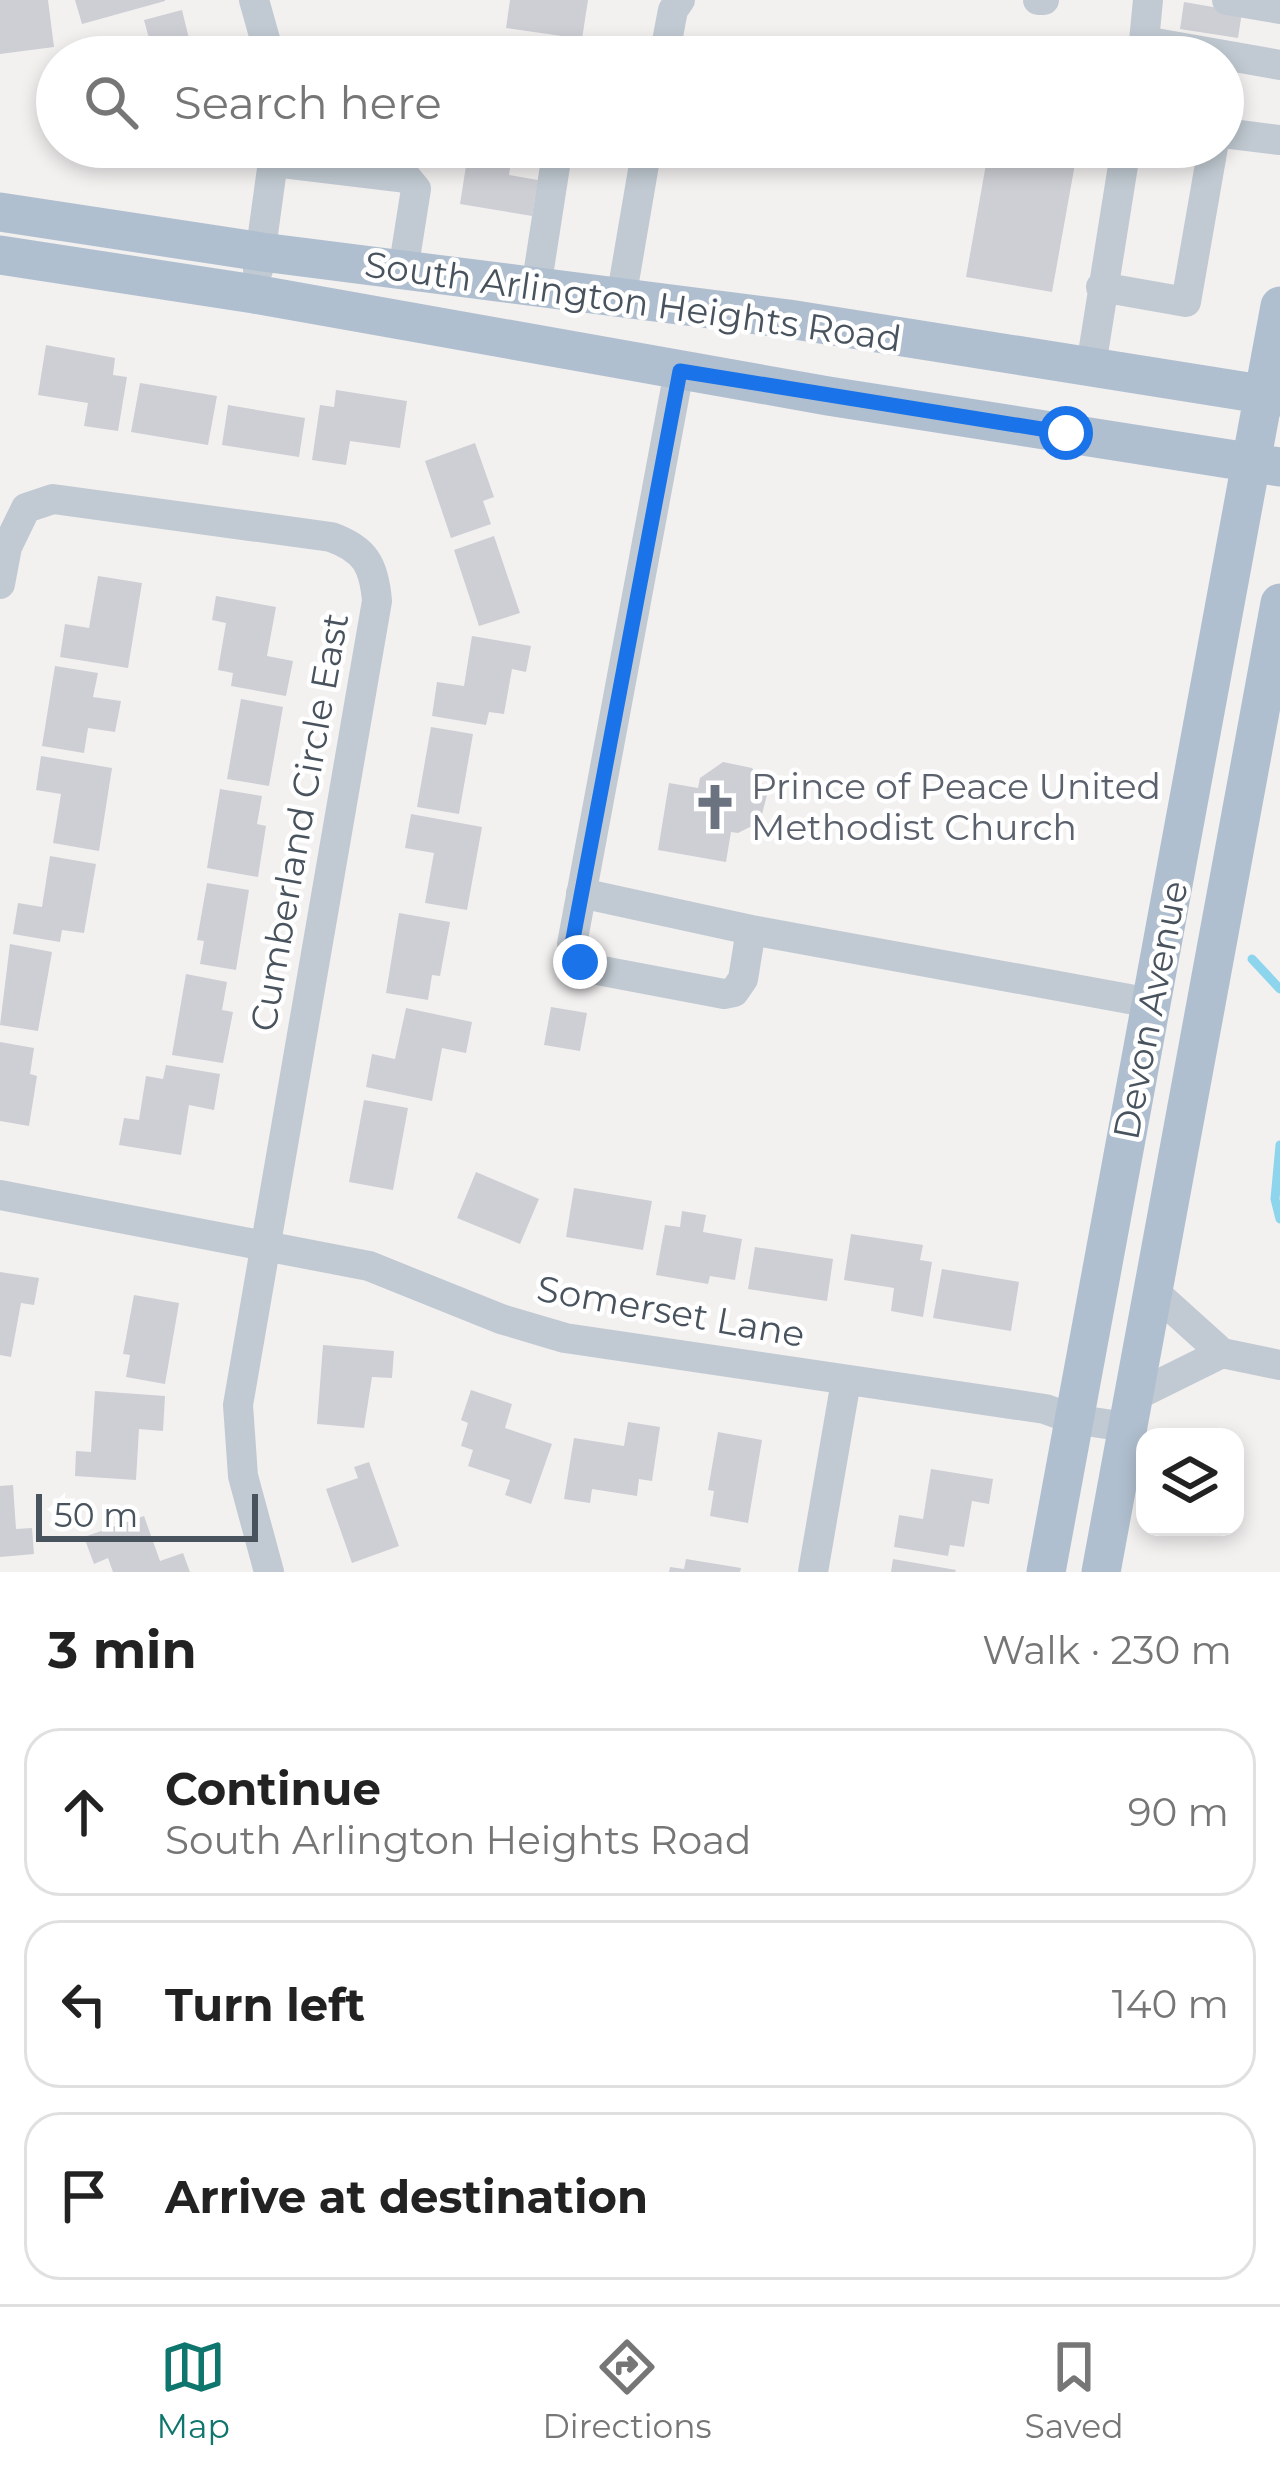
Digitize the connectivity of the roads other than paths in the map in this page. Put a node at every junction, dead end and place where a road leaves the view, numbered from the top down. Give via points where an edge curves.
1 (254, 0) edge
2 (680, 0) edge
3 (1148, 0) edge
4 (1228, 0) edge
5 (1280, 9) edge
6 (264, 36) edge
7 (668, 36) edge
8 (1144, 36) edge
9 (1244, 59) edge
10 (1280, 65) edge
11 (1244, 136) edge
12 (1280, 140) edge
13 (272, 168) edge
14 (366, 168) edge
15 (555, 168) edge
16 (643, 168) edge
17 (1122, 168) edge
18 (1210, 168) edge
19 (0, 212) edge
20 (262, 252) junction
21 (0, 255) edge
22 (403, 271) junction
23 (1101, 287) junction
24 (536, 288) junction
25 (254, 294) junction
26 (621, 299) junction
27 (1280, 306) edge
28 (1091, 366) junction
29 (680, 371) junction
30 (1272, 396) edge
31 (1266, 464) edge
32 (0, 584) edge
33 (1280, 603) edge
34 (1276, 652) edge
35 (581, 893) junction
36 (751, 930) junction
37 (1151, 1003) junction
38 (0, 1195) edge
39 (266, 1243) junction
40 (1151, 1289) junction
41 (1222, 1353) junction
42 (1280, 1365) edge
43 (846, 1381) junction
44 (1129, 1413) junction
45 (1072, 1419) junction
46 (269, 1572) edge
47 (813, 1572) edge
48 (1046, 1572) edge
49 (1101, 1572) edge

1 - 6 street
2 - 7 street
3 - 8 street
4 - 5 street
9 - 10 street
11 - 12 street
13 - 20 street
14 - 22 street via 407,178 416,189
15 - 24 street
16 - 26 street
17 - 23 street
18 - 23 street via 1186,302
19 - 20 main road, South Arlington Heights Road
20 - 22 main road, South Arlington Heights Road
20 - 25 street
21 - 25 main road, South Arlington Heights Road
22 - 24 main road, South Arlington Heights Road
23 - 28 street
24 - 26 main road, South Arlington Heights Road
25 - 29 main road, South Arlington Heights Road
26 - 28 main road, South Arlington Heights Road
27 - 30 main road, Devon Avenue
28 - 30 main road, South Arlington Heights Road
29 - 31 main road, South Arlington Heights Road
29 - 35 street
30 - 31 main road, Devon Avenue
31 - 37 main road, Devon Avenue
32 - 39 street, Cumberland Circle East via 26,508 53,499 331,537 354,545 375,575 377,601
33 - 34 main road, Devon Avenue
34 - 40 main road, Devon Avenue
35 - 36 street
35 - 36 street via 572,944 592,969 734,992
36 - 37 street
37 - 45 main road, Devon Avenue
38 - 39 street, Somerset Lane
39 - 43 street, Somerset Lane via 369,1266 565,1338
39 - 46 street via 238,1405 243,1476
40 - 41 street
40 - 44 main road, Devon Avenue
41 - 42 street
41 - 44 street
43 - 45 street, Somerset Lane
43 - 47 street
44 - 45 street, Somerset Lane
44 - 49 main road, Devon Avenue
45 - 48 main road, Devon Avenue

